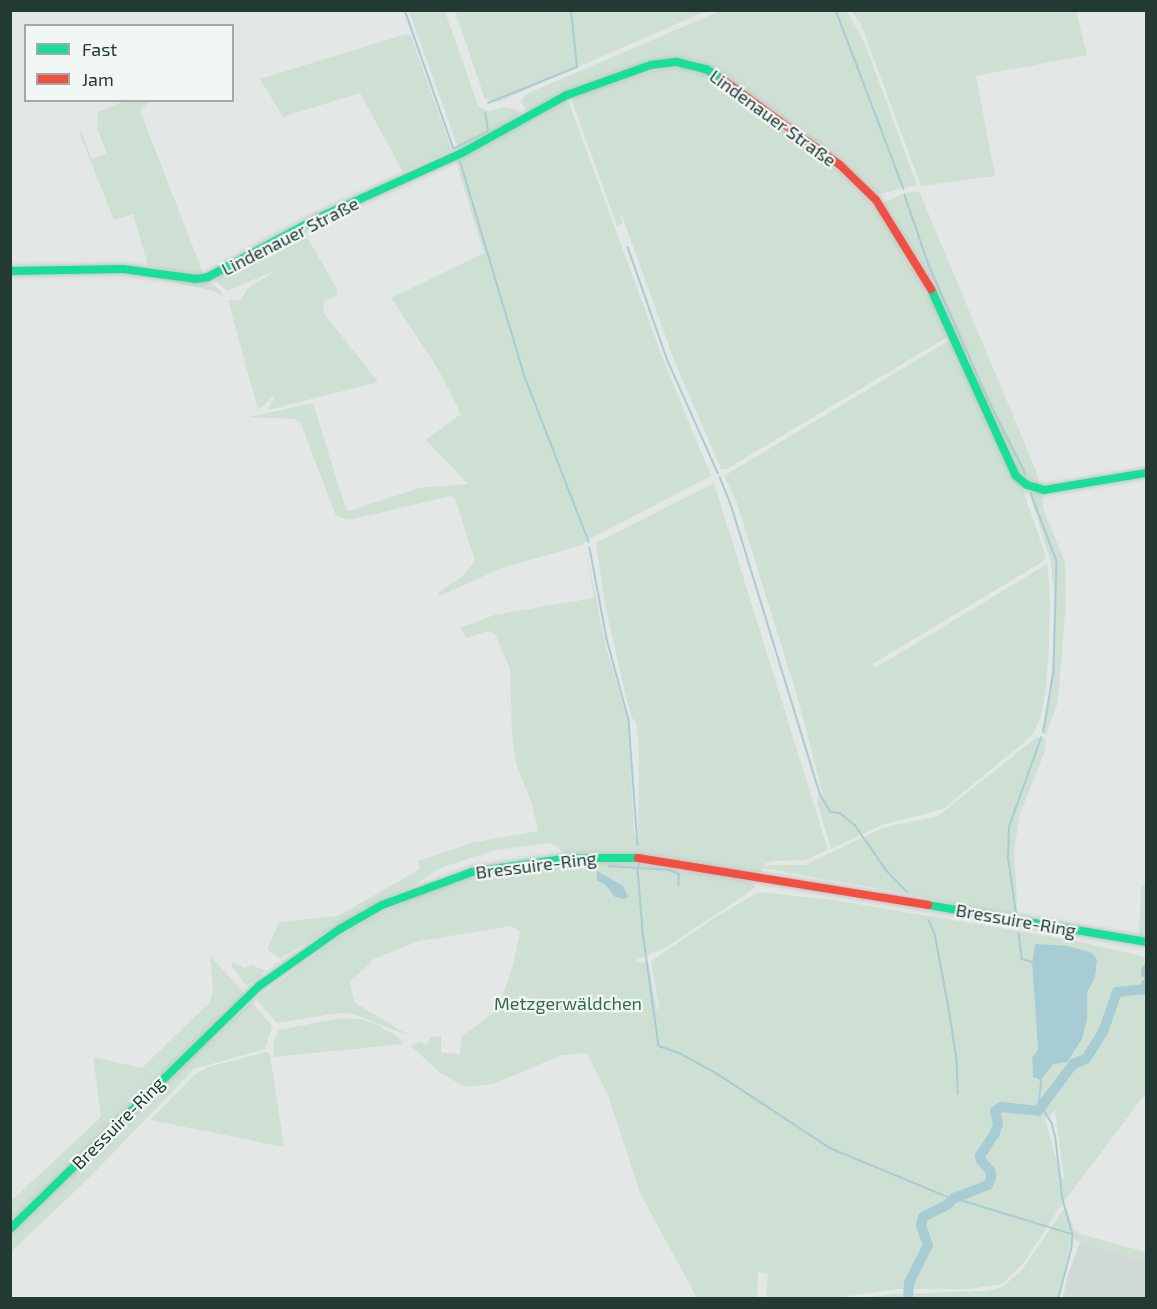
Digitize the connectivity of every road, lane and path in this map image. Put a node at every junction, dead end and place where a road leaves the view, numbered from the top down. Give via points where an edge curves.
1 (10, 271) edge
2 (1146, 473) edge
3 (1146, 942) edge
4 (10, 1229) edge

1 - 2 street, Lindenauer Straße via 123,269 196,279 208,277 318,218 460,154 567,95 651,65 692,64 736,88 802,136 876,200 924,274 1017,476 1044,490
3 - 4 street, Bressuire-Ring via 650,858 570,858 472,872 382,905 340,929 259,986

